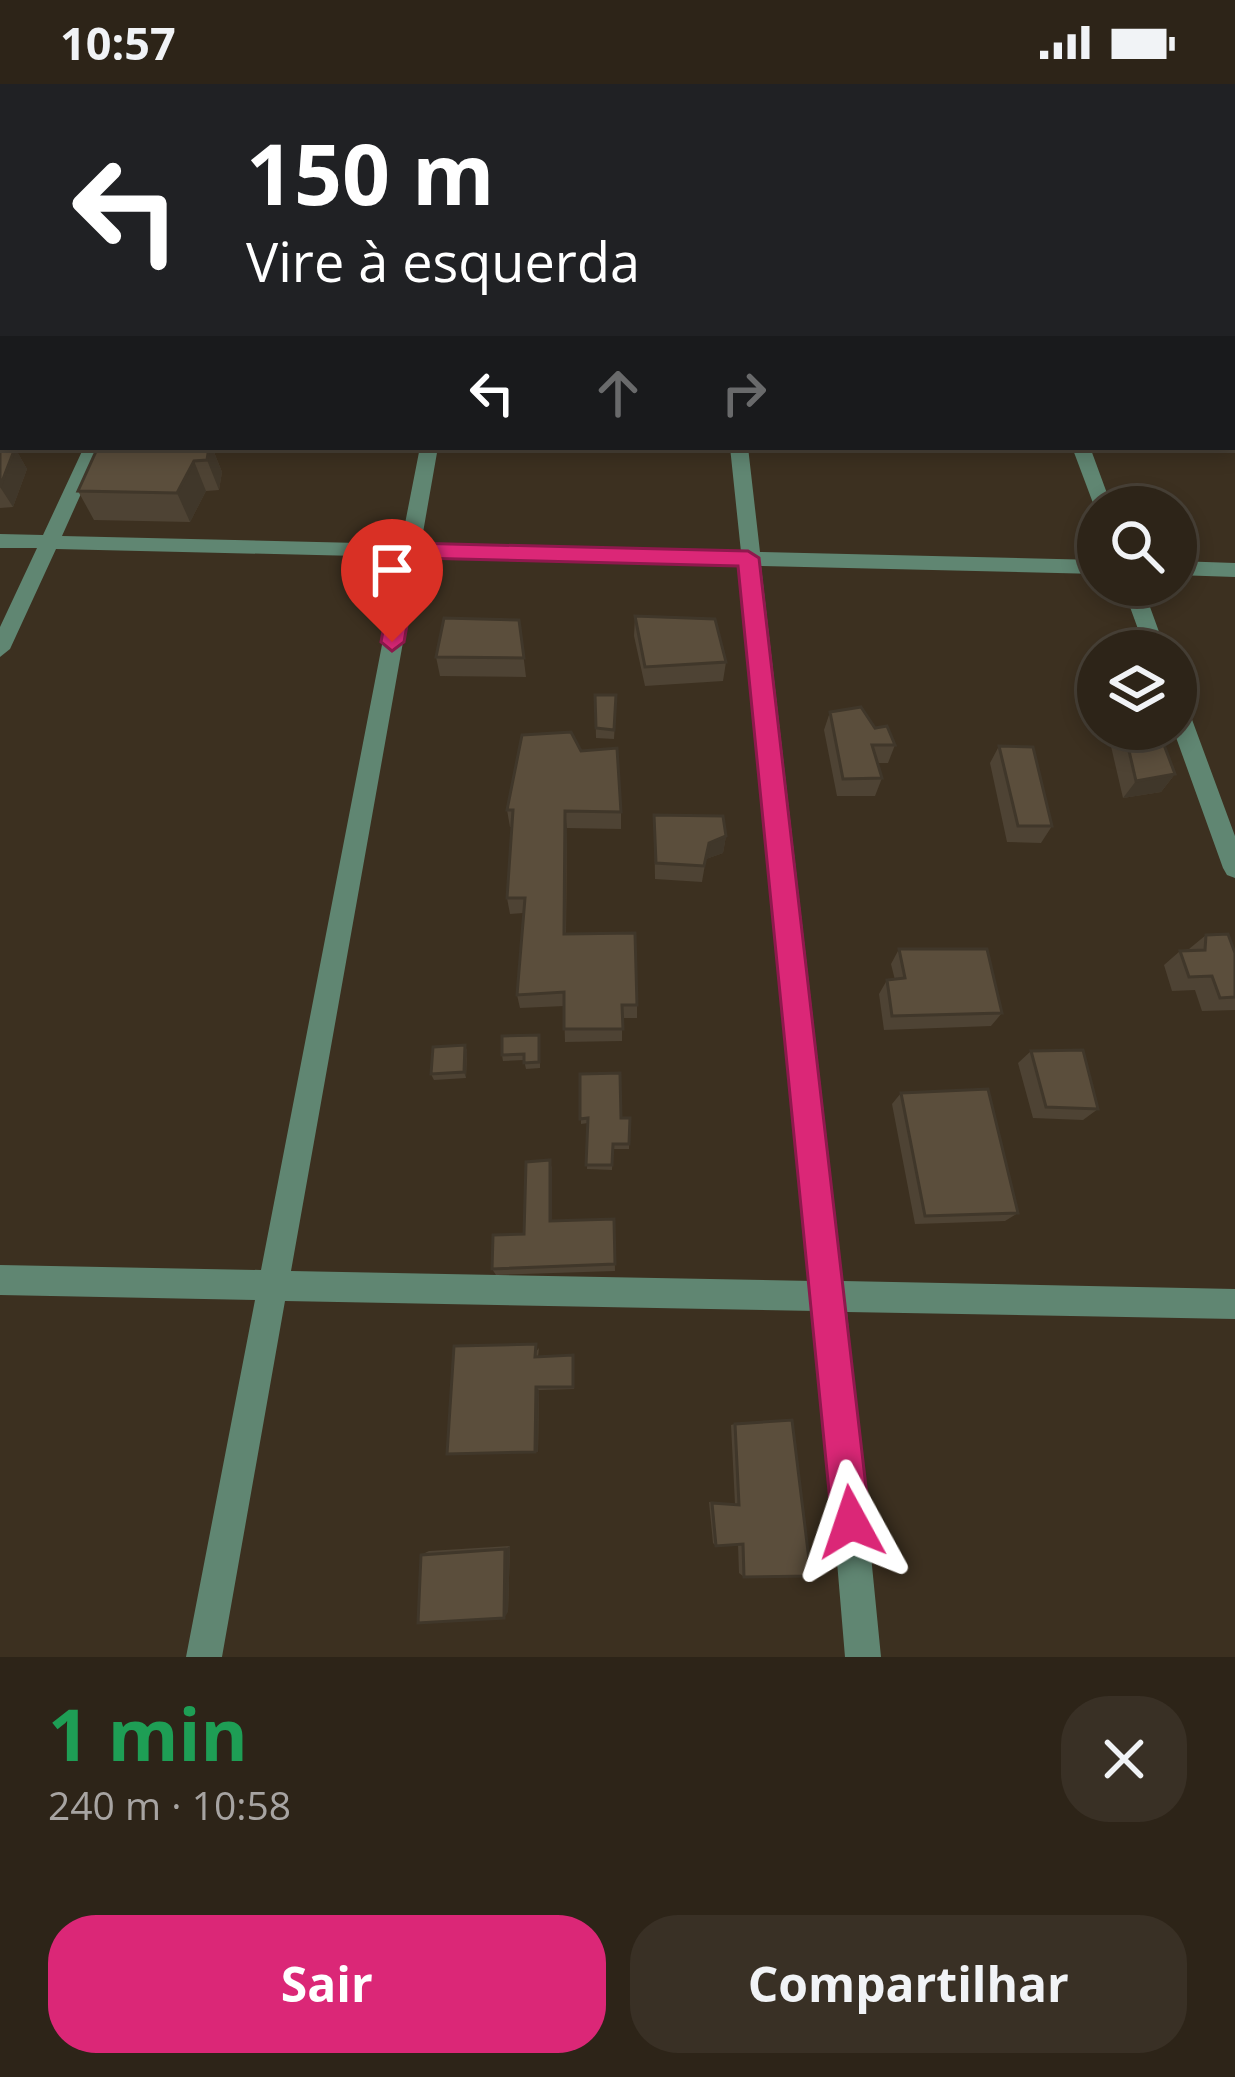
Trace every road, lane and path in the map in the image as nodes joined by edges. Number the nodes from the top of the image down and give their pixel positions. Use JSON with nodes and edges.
{"nodes":[{"id":1,"x":92,"y":450,"type":"edge"},
{"id":2,"x":427,"y":450,"type":"edge"},
{"id":3,"x":739,"y":450,"type":"edge"},
{"id":4,"x":1083,"y":450,"type":"edge"},
{"id":5,"x":1096,"y":486,"type":"edge"},
{"id":6,"x":0,"y":541,"type":"edge"},
{"id":7,"x":50,"y":542,"type":"junction"},
{"id":8,"x":409,"y":550,"type":"junction"},
{"id":9,"x":748,"y":558,"type":"junction"},
{"id":10,"x":1077,"y":566,"type":"edge"},
{"id":11,"x":1197,"y":569,"type":"edge"},
{"id":12,"x":1235,"y":570,"type":"edge"},
{"id":13,"x":0,"y":649,"type":"edge"},
{"id":14,"x":1192,"y":750,"type":"edge"},
{"id":15,"x":1235,"y":868,"type":"edge"},
{"id":16,"x":0,"y":1280,"type":"edge"},
{"id":17,"x":275,"y":1286,"type":"junction"},
{"id":18,"x":830,"y":1297,"type":"junction"},
{"id":19,"x":1235,"y":1304,"type":"edge"},
{"id":20,"x":204,"y":1657,"type":"edge"},
{"id":21,"x":863,"y":1657,"type":"edge"}],
"edges":[{"from":1,"to":7,"type":"street"},
{"from":2,"to":8,"type":"street"},
{"from":3,"to":9,"type":"street"},
{"from":4,"to":5,"type":"street"},
{"from":6,"to":7,"type":"street"},
{"from":7,"to":8,"type":"street"},
{"from":7,"to":13,"type":"street"},
{"from":8,"to":9,"type":"street"},
{"from":8,"to":17,"type":"street"},
{"from":9,"to":10,"type":"street"},
{"from":9,"to":18,"type":"street"},
{"from":11,"to":12,"type":"street"},
{"from":14,"to":15,"type":"street"},
{"from":16,"to":17,"type":"street"},
{"from":17,"to":18,"type":"street"},
{"from":17,"to":20,"type":"street"},
{"from":18,"to":19,"type":"street"},
{"from":18,"to":21,"type":"street"}]}
